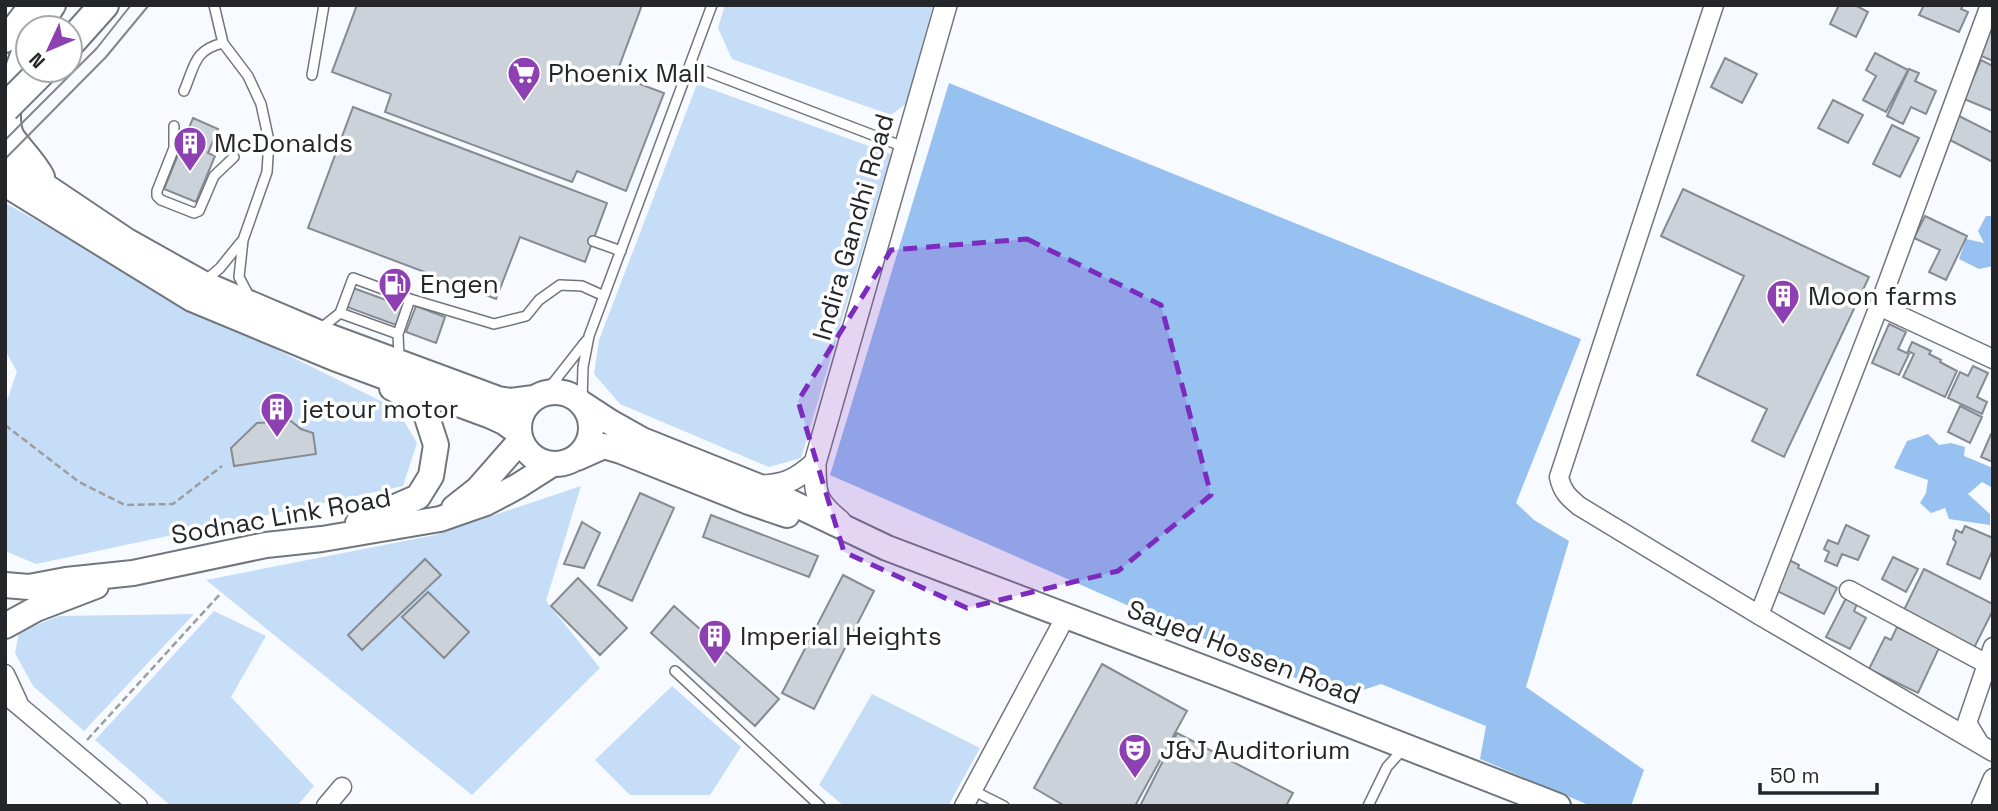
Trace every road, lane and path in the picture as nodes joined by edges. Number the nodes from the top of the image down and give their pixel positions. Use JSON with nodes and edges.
{"nodes":[{"id":1,"x":13,"y":5,"type":"edge"},
{"id":2,"x":32,"y":5,"type":"edge"},
{"id":3,"x":104,"y":5,"type":"edge"},
{"id":4,"x":214,"y":5,"type":"edge"},
{"id":5,"x":324,"y":5,"type":"edge"},
{"id":6,"x":712,"y":5,"type":"edge"},
{"id":7,"x":946,"y":5,"type":"edge"},
{"id":8,"x":1714,"y":5,"type":"edge"},
{"id":9,"x":1990,"y":5,"type":"edge"},
{"id":10,"x":5,"y":11,"type":"edge"},
{"id":11,"x":84,"y":27,"type":"edge"},
{"id":12,"x":5,"y":40,"type":"edge"},
{"id":13,"x":223,"y":43,"type":"junction"},
{"id":14,"x":690,"y":65,"type":"junction"},
{"id":15,"x":312,"y":75,"type":"dead end"},
{"id":16,"x":14,"y":77,"type":"edge"},
{"id":17,"x":29,"y":84,"type":"edge"},
{"id":18,"x":184,"y":91,"type":"dead end"},
{"id":19,"x":5,"y":108,"type":"edge"},
{"id":20,"x":174,"y":126,"type":"dead end"},
{"id":21,"x":905,"y":148,"type":"junction"},
{"id":22,"x":234,"y":158,"type":"dead end"},
{"id":23,"x":5,"y":159,"type":"edge"},
{"id":24,"x":8,"y":187,"type":"edge"},
{"id":25,"x":48,"y":187,"type":"junction"},
{"id":26,"x":243,"y":240,"type":"junction"},
{"id":27,"x":593,"y":241,"type":"dead end"},
{"id":28,"x":621,"y":251,"type":"junction"},
{"id":29,"x":202,"y":283,"type":"junction"},
{"id":30,"x":604,"y":296,"type":"junction"},
{"id":31,"x":410,"y":299,"type":"junction"},
{"id":32,"x":254,"y":305,"type":"junction"},
{"id":33,"x":1879,"y":306,"type":"junction"},
{"id":34,"x":340,"y":313,"type":"junction"},
{"id":35,"x":317,"y":332,"type":"junction"},
{"id":36,"x":398,"y":334,"type":"junction"},
{"id":37,"x":589,"y":336,"type":"junction"},
{"id":38,"x":334,"y":358,"type":"junction"},
{"id":39,"x":1993,"y":359,"type":"edge"},
{"id":40,"x":399,"y":363,"type":"junction"},
{"id":41,"x":540,"y":395,"type":"junction"},
{"id":42,"x":581,"y":403,"type":"junction"},
{"id":43,"x":5,"y":425,"type":"edge"},
{"id":44,"x":519,"y":437,"type":"junction"},
{"id":45,"x":577,"y":458,"type":"junction"},
{"id":46,"x":815,"y":463,"type":"junction"},
{"id":47,"x":551,"y":465,"type":"junction"},
{"id":48,"x":222,"y":466,"type":"dead end"},
{"id":49,"x":757,"y":486,"type":"junction"},
{"id":50,"x":440,"y":519,"type":"junction"},
{"id":51,"x":854,"y":532,"type":"junction"},
{"id":52,"x":322,"y":539,"type":"junction"},
{"id":53,"x":898,"y":552,"type":"junction"},
{"id":54,"x":133,"y":573,"type":"junction"},
{"id":55,"x":5,"y":585,"type":"edge"},
{"id":56,"x":1849,"y":590,"type":"dead end"},
{"id":57,"x":221,"y":593,"type":"dead end"},
{"id":58,"x":5,"y":603,"type":"edge"},
{"id":59,"x":1759,"y":615,"type":"junction"},
{"id":60,"x":1066,"y":616,"type":"junction"},
{"id":61,"x":5,"y":625,"type":"edge"},
{"id":62,"x":1990,"y":655,"type":"edge"},
{"id":63,"x":675,"y":671,"type":"dead end"},
{"id":64,"x":5,"y":674,"type":"edge"},
{"id":65,"x":5,"y":694,"type":"edge"},
{"id":66,"x":22,"y":708,"type":"junction"},
{"id":67,"x":1405,"y":747,"type":"junction"},
{"id":68,"x":1987,"y":749,"type":"edge"},
{"id":69,"x":75,"y":753,"type":"junction"},
{"id":70,"x":1993,"y":764,"type":"edge"},
{"id":71,"x":1993,"y":778,"type":"edge"},
{"id":72,"x":342,"y":787,"type":"dead end"},
{"id":73,"x":968,"y":798,"type":"edge"},
{"id":74,"x":138,"y":806,"type":"edge"},
{"id":75,"x":326,"y":806,"type":"edge"},
{"id":76,"x":820,"y":806,"type":"edge"},
{"id":77,"x":1004,"y":806,"type":"edge"},
{"id":78,"x":1368,"y":806,"type":"edge"},
{"id":79,"x":1558,"y":806,"type":"edge"},
{"id":80,"x":1981,"y":806,"type":"edge"}],
"edges":[{"from":1,"to":10,"type":"main road"},
{"from":2,"to":12,"type":"main road"},
{"from":3,"to":11,"type":"highway"},
{"from":4,"to":13,"type":"lane"},
{"from":5,"to":15,"type":"lane"},
{"from":6,"to":14,"type":"lane"},
{"from":7,"to":21,"type":"street","name":"Indira Gandhi Road"},
{"from":8,"to":59,"type":"street"},
{"from":9,"to":33,"type":"street"},
{"from":13,"to":18,"type":"lane"},
{"from":13,"to":26,"type":"lane"},
{"from":14,"to":21,"type":"lane"},
{"from":14,"to":28,"type":"lane"},
{"from":16,"to":25,"type":"main road"},
{"from":17,"to":19,"type":"highway","bridge":true},
{"from":20,"to":22,"type":"lane"},
{"from":21,"to":46,"type":"street","name":"Indira Gandhi Road"},
{"from":23,"to":25,"type":"main road"},
{"from":24,"to":38,"type":"main road"},
{"from":25,"to":29,"type":"main road"},
{"from":26,"to":29,"type":"lane"},
{"from":26,"to":32,"type":"lane"},
{"from":27,"to":28,"type":"lane"},
{"from":28,"to":30,"type":"lane"},
{"from":29,"to":32,"type":"main road"},
{"from":30,"to":31,"type":"lane"},
{"from":30,"to":37,"type":"lane"},
{"from":31,"to":34,"type":"lane"},
{"from":31,"to":36,"type":"lane"},
{"from":32,"to":35,"type":"main road"},
{"from":33,"to":39,"type":"street"},
{"from":33,"to":59,"type":"street"},
{"from":34,"to":35,"type":"lane"},
{"from":34,"to":36,"type":"lane"},
{"from":35,"to":40,"type":"main road"},
{"from":36,"to":40,"type":"lane"},
{"from":37,"to":41,"type":"lane"},
{"from":37,"to":42,"type":"lane"},
{"from":38,"to":44,"type":"main road"},
{"from":38,"to":52,"type":"main road"},
{"from":40,"to":41,"type":"main road"},
{"from":41,"to":42,"type":"main road"},
{"from":41,"to":44,"type":"main road"},
{"from":42,"to":45,"type":"main road"},
{"from":42,"to":49,"type":"main road","name":"Sayed Hossen Road"},
{"from":43,"to":48,"type":"path"},
{"from":44,"to":47,"type":"main road"},
{"from":44,"to":50,"type":"main road","name":"Sodnac Link Road"},
{"from":45,"to":47,"type":"main road"},
{"from":45,"to":53,"type":"main road","name":"Sayed Hossen Road"},
{"from":46,"to":49,"type":"street"},
{"from":46,"to":51,"type":"street","name":"Indira Gandhi Road"},
{"from":47,"to":50,"type":"main road","name":"Sodnac Link Road"},
{"from":49,"to":51,"type":"main road","name":"Sayed Hossen Road"},
{"from":50,"to":52,"type":"main road","name":"Sodnac Link Road"},
{"from":51,"to":53,"type":"main road","name":"Sayed Hossen Road"},
{"from":52,"to":54,"type":"main road","name":"Sodnac Link Road"},
{"from":53,"to":60,"type":"main road","name":"Sayed Hossen Road"},
{"from":54,"to":55,"type":"main road","name":"Sodnac Link Road"},
{"from":54,"to":61,"type":"main road","name":"Sodnac Link Road"},
{"from":56,"to":62,"type":"street"},
{"from":57,"to":69,"type":"path"},
{"from":58,"to":61,"type":"main road"},
{"from":59,"to":68,"type":"street"},
{"from":60,"to":67,"type":"main road","name":"Sayed Hossen Road"},
{"from":60,"to":73,"type":"street"},
{"from":62,"to":68,"type":"street"},
{"from":63,"to":76,"type":"lane"},
{"from":64,"to":66,"type":"street"},
{"from":65,"to":66,"type":"street"},
{"from":66,"to":69,"type":"street"},
{"from":67,"to":78,"type":"lane"},
{"from":67,"to":79,"type":"main road","name":"Sayed Hossen Road"},
{"from":68,"to":70,"type":"street"},
{"from":69,"to":74,"type":"street"},
{"from":71,"to":80,"type":"street"},
{"from":72,"to":75,"type":"street"},
{"from":73,"to":77,"type":"lane"}]}
